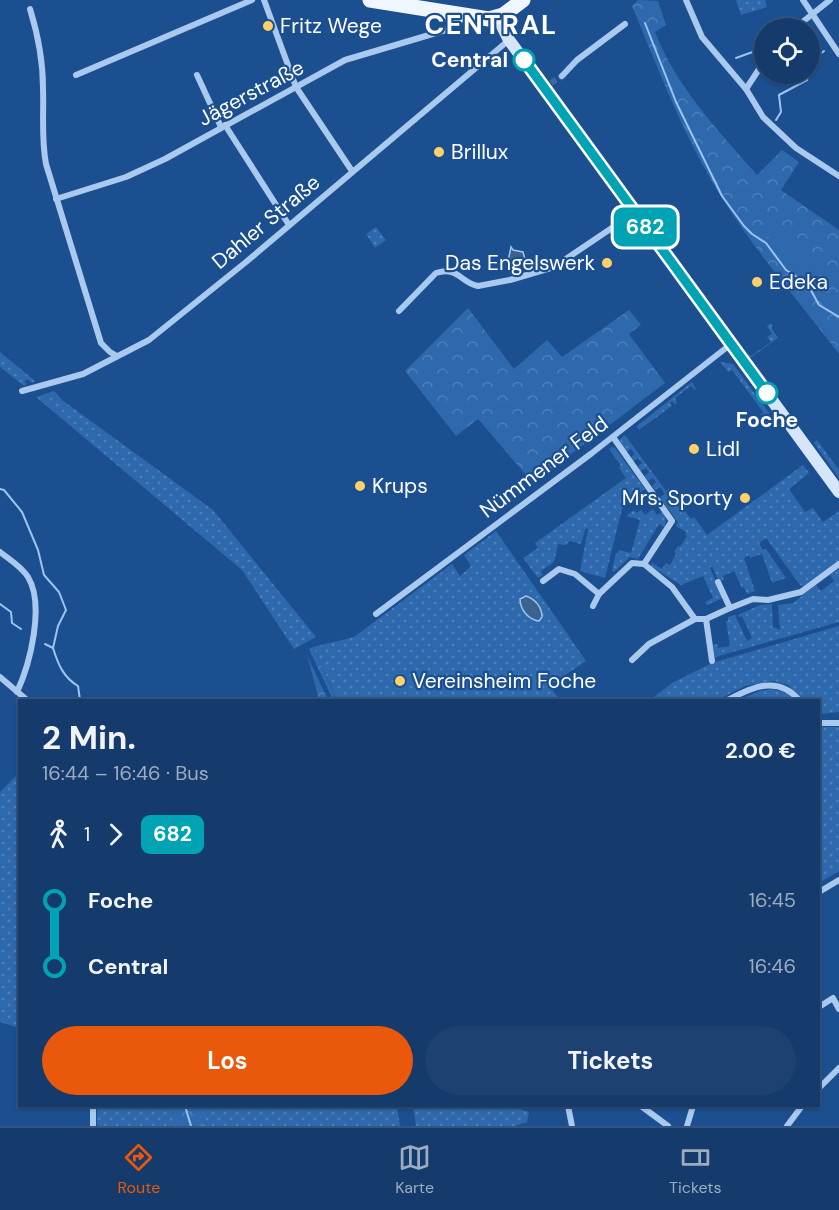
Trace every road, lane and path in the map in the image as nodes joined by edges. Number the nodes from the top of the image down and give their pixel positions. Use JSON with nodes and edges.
{"nodes":[{"id":1,"x":252,"y":0,"type":"edge"},
{"id":2,"x":264,"y":0,"type":"edge"},
{"id":3,"x":370,"y":0,"type":"edge"},
{"id":4,"x":686,"y":0,"type":"edge"},
{"id":5,"x":802,"y":0,"type":"edge"},
{"id":6,"x":830,"y":0,"type":"edge"},
{"id":7,"x":512,"y":4,"type":"edge"},
{"id":8,"x":30,"y":9,"type":"dead end"},
{"id":9,"x":455,"y":14,"type":"junction"},
{"id":10,"x":812,"y":14,"type":"junction"},
{"id":11,"x":482,"y":18,"type":"junction"},
{"id":12,"x":807,"y":18,"type":"edge"},
{"id":13,"x":625,"y":24,"type":"dead end"},
{"id":14,"x":507,"y":37,"type":"junction"},
{"id":15,"x":839,"y":54,"type":"edge"},
{"id":16,"x":76,"y":75,"type":"dead end"},
{"id":17,"x":197,"y":75,"type":"dead end"},
{"id":18,"x":562,"y":76,"type":"tunnel mouth"},
{"id":19,"x":754,"y":77,"type":"edge"},
{"id":20,"x":296,"y":87,"type":"junction"},
{"id":21,"x":746,"y":89,"type":"junction"},
{"id":22,"x":223,"y":126,"type":"junction"},
{"id":23,"x":352,"y":171,"type":"junction"},
{"id":24,"x":839,"y":176,"type":"edge"},
{"id":25,"x":56,"y":199,"type":"junction"},
{"id":26,"x":634,"y":213,"type":"junction"},
{"id":27,"x":289,"y":225,"type":"junction"},
{"id":28,"x":399,"y":311,"type":"dead end"},
{"id":29,"x":731,"y":344,"type":"junction"},
{"id":30,"x":117,"y":356,"type":"junction"},
{"id":31,"x":22,"y":391,"type":"dead end"},
{"id":32,"x":613,"y":437,"type":"junction"},
{"id":33,"x":839,"y":492,"type":"edge"},
{"id":34,"x":0,"y":552,"type":"edge"},
{"id":35,"x":644,"y":564,"type":"junction"},
{"id":36,"x":839,"y":564,"type":"edge"},
{"id":37,"x":543,"y":581,"type":"dead end"},
{"id":38,"x":718,"y":582,"type":"dead end"},
{"id":39,"x":599,"y":594,"type":"junction"},
{"id":40,"x":593,"y":606,"type":"dead end"},
{"id":41,"x":729,"y":608,"type":"junction"},
{"id":42,"x":376,"y":614,"type":"dead end"},
{"id":43,"x":695,"y":619,"type":"junction"},
{"id":44,"x":706,"y":619,"type":"junction"},
{"id":45,"x":632,"y":660,"type":"dead end"},
{"id":46,"x":712,"y":661,"type":"dead end"},
{"id":47,"x":0,"y":677,"type":"edge"},
{"id":48,"x":17,"y":692,"type":"junction"},
{"id":49,"x":26,"y":699,"type":"edge"},
{"id":50,"x":730,"y":699,"type":"edge"},
{"id":51,"x":798,"y":699,"type":"edge"},
{"id":52,"x":820,"y":723,"type":"edge"},
{"id":53,"x":839,"y":723,"type":"edge"},
{"id":54,"x":839,"y":880,"type":"edge"},
{"id":55,"x":820,"y":891,"type":"edge"},
{"id":56,"x":820,"y":1006,"type":"edge"},
{"id":57,"x":839,"y":1009,"type":"edge"},
{"id":58,"x":839,"y":1068,"type":"edge"},
{"id":59,"x":820,"y":1087,"type":"edge"},
{"id":60,"x":93,"y":1107,"type":"edge"},
{"id":61,"x":568,"y":1107,"type":"edge"},
{"id":62,"x":642,"y":1107,"type":"edge"},
{"id":63,"x":693,"y":1107,"type":"edge"},
{"id":64,"x":801,"y":1107,"type":"edge"},
{"id":65,"x":93,"y":1126,"type":"edge"},
{"id":66,"x":572,"y":1126,"type":"edge"},
{"id":67,"x":668,"y":1126,"type":"edge"},
{"id":68,"x":687,"y":1126,"type":"edge"},
{"id":69,"x":787,"y":1126,"type":"edge"}],
"edges":[{"from":1,"to":16,"type":"street"},
{"from":2,"to":20,"type":"street"},
{"from":3,"to":9,"type":"main road"},
{"from":4,"to":21,"type":"street"},
{"from":5,"to":10,"type":"street"},
{"from":6,"to":10,"type":"street"},
{"from":7,"to":11,"type":"main road"},
{"from":7,"to":14,"type":"main road"},
{"from":8,"to":25,"type":"street"},
{"from":9,"to":11,"type":"main road"},
{"from":9,"to":20,"type":"street","name":"Jägerstraße"},
{"from":10,"to":12,"type":"street"},
{"from":10,"to":15,"type":"street"},
{"from":11,"to":14,"type":"main road"},
{"from":13,"to":18,"type":"street"},
{"from":14,"to":23,"type":"street","name":"Dahler Straße"},
{"from":14,"to":26,"type":"main road"},
{"from":17,"to":22,"type":"street"},
{"from":19,"to":21,"type":"street"},
{"from":20,"to":22,"type":"street","name":"Jägerstraße"},
{"from":20,"to":23,"type":"street"},
{"from":21,"to":24,"type":"street"},
{"from":22,"to":25,"type":"street","name":"Jägerstraße"},
{"from":22,"to":27,"type":"street"},
{"from":23,"to":27,"type":"street","name":"Dahler Straße"},
{"from":25,"to":30,"type":"street"},
{"from":26,"to":28,"type":"street"},
{"from":26,"to":29,"type":"main road"},
{"from":27,"to":30,"type":"street","name":"Dahler Straße"},
{"from":29,"to":32,"type":"street","name":"Nümmener Feld"},
{"from":29,"to":33,"type":"main road"},
{"from":30,"to":31,"type":"street","name":"Dahler Straße"},
{"from":32,"to":35,"type":"street"},
{"from":32,"to":42,"type":"street","name":"Nümmener Feld"},
{"from":34,"to":48,"type":"street"},
{"from":35,"to":39,"type":"street"},
{"from":35,"to":43,"type":"street"},
{"from":36,"to":41,"type":"street"},
{"from":37,"to":39,"type":"street"},
{"from":38,"to":41,"type":"street"},
{"from":39,"to":40,"type":"street"},
{"from":41,"to":44,"type":"street"},
{"from":43,"to":44,"type":"street"},
{"from":43,"to":45,"type":"street"},
{"from":44,"to":46,"type":"street"},
{"from":47,"to":48,"type":"street"},
{"from":48,"to":49,"type":"street"},
{"from":50,"to":51,"type":"street"},
{"from":52,"to":53,"type":"street"},
{"from":54,"to":55,"type":"street"},
{"from":56,"to":57,"type":"street"},
{"from":58,"to":59,"type":"street"},
{"from":60,"to":65,"type":"street"},
{"from":61,"to":66,"type":"street"},
{"from":62,"to":67,"type":"street"},
{"from":63,"to":68,"type":"street"},
{"from":64,"to":69,"type":"street"}]}
